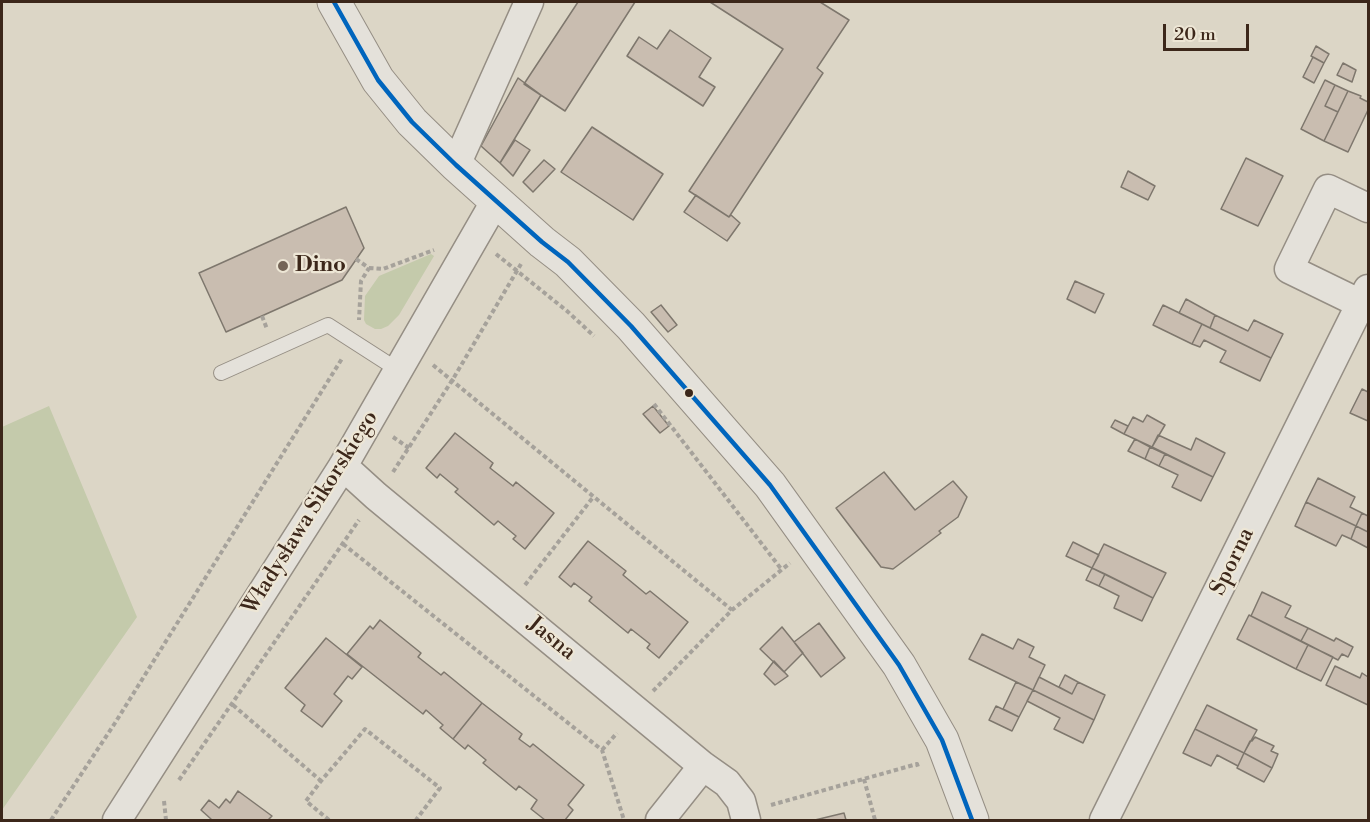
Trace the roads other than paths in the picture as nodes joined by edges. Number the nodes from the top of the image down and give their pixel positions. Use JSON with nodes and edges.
{"nodes":[{"id":1,"x":334,"y":2,"type":"edge"},
{"id":2,"x":529,"y":2,"type":"edge"},
{"id":3,"x":456,"y":165,"type":"junction"},
{"id":4,"x":496,"y":200,"type":"junction"},
{"id":5,"x":1368,"y":208,"type":"edge"},
{"id":6,"x":1365,"y":296,"type":"edge"},
{"id":7,"x":404,"y":359,"type":"junction"},
{"id":8,"x":221,"y":373,"type":"dead end"},
{"id":9,"x":343,"y":466,"type":"junction"},
{"id":10,"x":704,"y":766,"type":"junction"},
{"id":11,"x":758,"y":817,"type":"edge"},
{"id":12,"x":117,"y":820,"type":"edge"},
{"id":13,"x":660,"y":820,"type":"edge"},
{"id":14,"x":972,"y":820,"type":"edge"},
{"id":15,"x":1104,"y":820,"type":"edge"}],
"edges":[{"from":1,"to":3,"type":"street"},
{"from":2,"to":3,"type":"street"},
{"from":3,"to":4,"type":"street"},
{"from":4,"to":7,"type":"street","name":"Władysława Sikorskiego"},
{"from":4,"to":14,"type":"street"},
{"from":5,"to":6,"type":"street","name":"Sporna"},
{"from":6,"to":15,"type":"street","name":"Sporna"},
{"from":7,"to":8,"type":"lane"},
{"from":7,"to":9,"type":"street","name":"Władysława Sikorskiego"},
{"from":9,"to":10,"type":"street","name":"Jasna"},
{"from":9,"to":12,"type":"street","name":"Władysława Sikorskiego"},
{"from":10,"to":11,"type":"street","name":"Jasna"},
{"from":10,"to":13,"type":"street"}]}
